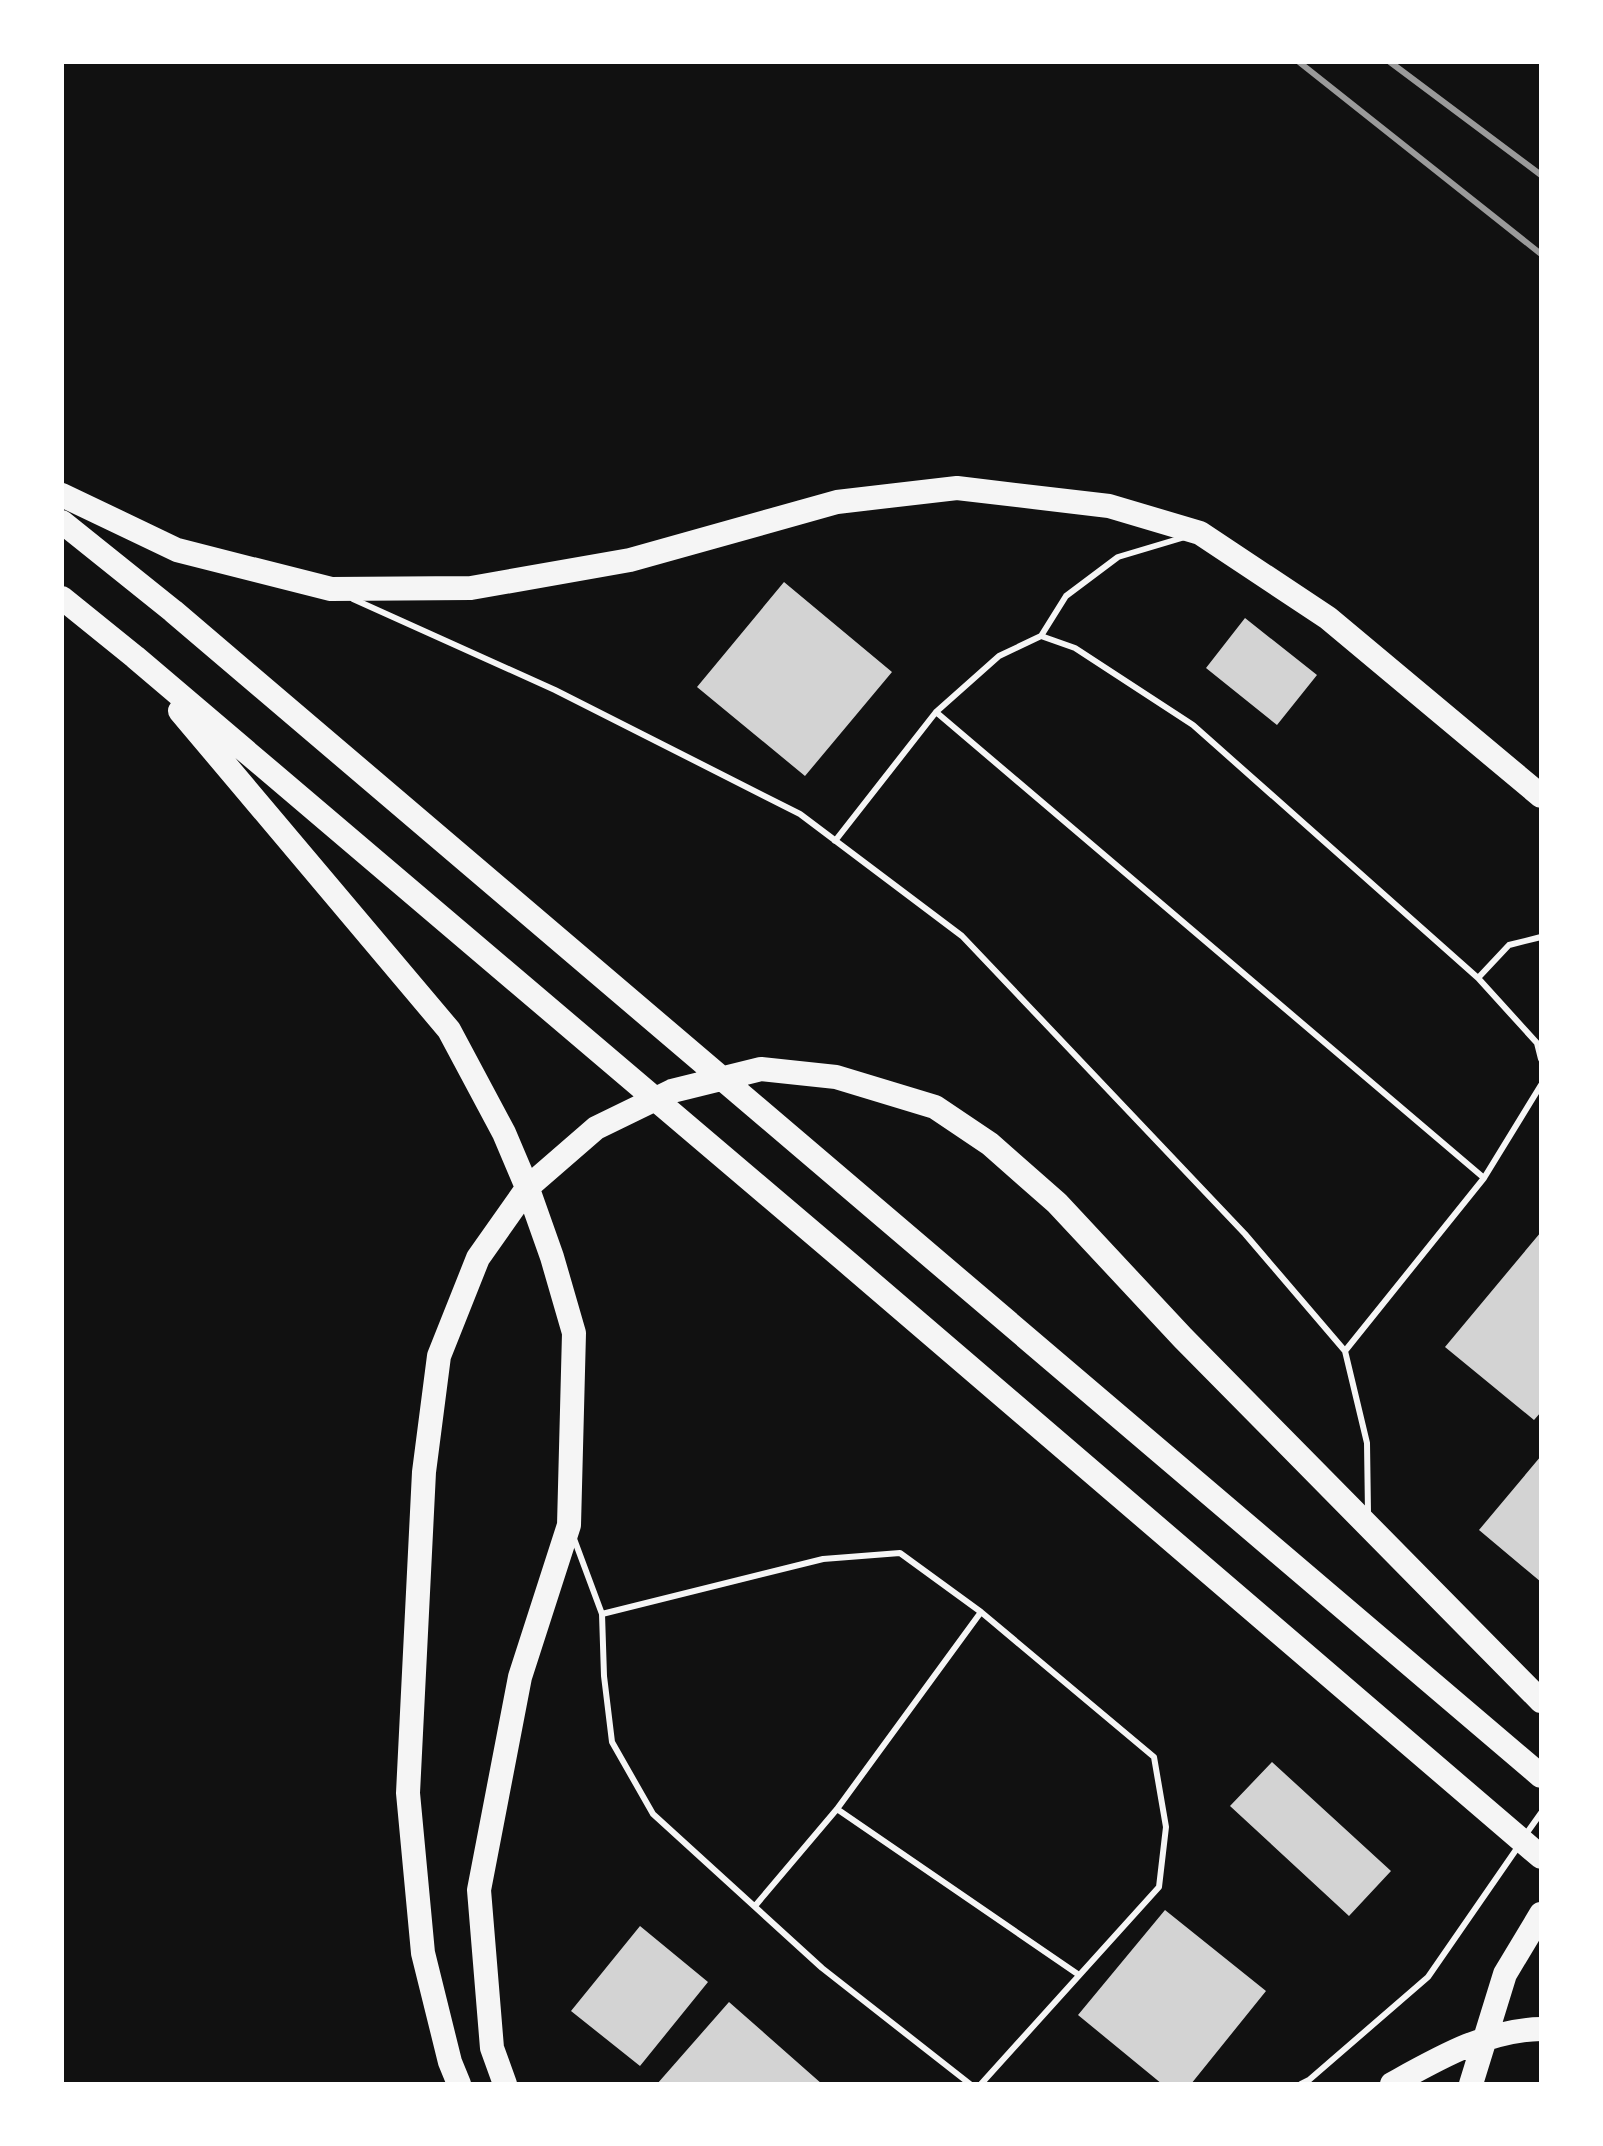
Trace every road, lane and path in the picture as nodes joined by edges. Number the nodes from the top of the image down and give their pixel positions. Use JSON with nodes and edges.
{"nodes":[{"id":1,"x":62,"y":495,"type":"edge"},
{"id":2,"x":62,"y":522,"type":"edge"},
{"id":3,"x":1200,"y":533,"type":"junction"},
{"id":4,"x":331,"y":589,"type":"junction"},
{"id":5,"x":62,"y":598,"type":"edge"},
{"id":6,"x":1041,"y":636,"type":"junction"},
{"id":7,"x":135,"y":657,"type":"junction"},
{"id":8,"x":936,"y":712,"type":"junction"},
{"id":9,"x":1541,"y":796,"type":"edge"},
{"id":10,"x":835,"y":841,"type":"junction"},
{"id":11,"x":1541,"y":937,"type":"edge"},
{"id":12,"x":1478,"y":978,"type":"junction"},
{"id":13,"x":1541,"y":1059,"type":"edge"},
{"id":14,"x":1541,"y":1085,"type":"edge"},
{"id":15,"x":1484,"y":1178,"type":"junction"},
{"id":16,"x":1345,"y":1351,"type":"junction"},
{"id":17,"x":569,"y":1525,"type":"junction"},
{"id":18,"x":1368,"y":1525,"type":"junction"},
{"id":19,"x":981,"y":1612,"type":"junction"},
{"id":20,"x":602,"y":1614,"type":"junction"},
{"id":21,"x":1541,"y":1701,"type":"edge"},
{"id":22,"x":1535,"y":1772,"type":"edge"},
{"id":23,"x":837,"y":1809,"type":"junction"},
{"id":24,"x":1541,"y":1813,"type":"edge"},
{"id":25,"x":1541,"y":1857,"type":"edge"},
{"id":26,"x":755,"y":1906,"type":"junction"},
{"id":27,"x":1541,"y":1914,"type":"edge"},
{"id":28,"x":1079,"y":1975,"type":"junction"},
{"id":29,"x":1541,"y":2029,"type":"edge"},
{"id":30,"x":459,"y":2084,"type":"edge"},
{"id":31,"x":505,"y":2084,"type":"edge"},
{"id":32,"x":970,"y":2084,"type":"edge"},
{"id":33,"x":981,"y":2084,"type":"edge"},
{"id":34,"x":1301,"y":2084,"type":"edge"},
{"id":35,"x":1393,"y":2084,"type":"edge"},
{"id":36,"x":1471,"y":2084,"type":"edge"}],
"edges":[{"from":1,"to":4,"type":"highway"},
{"from":2,"to":22,"type":"highway"},
{"from":3,"to":4,"type":"highway"},
{"from":3,"to":6,"type":"lane"},
{"from":3,"to":9,"type":"highway"},
{"from":4,"to":10,"type":"lane"},
{"from":5,"to":7,"type":"highway"},
{"from":6,"to":8,"type":"lane"},
{"from":6,"to":12,"type":"lane"},
{"from":7,"to":17,"type":"highway"},
{"from":7,"to":25,"type":"highway"},
{"from":8,"to":10,"type":"lane"},
{"from":8,"to":15,"type":"lane"},
{"from":10,"to":16,"type":"lane"},
{"from":11,"to":12,"type":"lane"},
{"from":12,"to":13,"type":"lane"},
{"from":14,"to":15,"type":"lane"},
{"from":15,"to":16,"type":"lane"},
{"from":16,"to":18,"type":"lane"},
{"from":17,"to":20,"type":"lane"},
{"from":17,"to":31,"type":"highway"},
{"from":18,"to":21,"type":"highway"},
{"from":18,"to":30,"type":"highway"},
{"from":19,"to":20,"type":"lane"},
{"from":19,"to":23,"type":"lane"},
{"from":19,"to":28,"type":"lane"},
{"from":20,"to":26,"type":"lane"},
{"from":23,"to":26,"type":"lane"},
{"from":23,"to":28,"type":"lane"},
{"from":24,"to":34,"type":"lane"},
{"from":26,"to":32,"type":"lane"},
{"from":27,"to":36,"type":"highway"},
{"from":28,"to":33,"type":"lane"},
{"from":29,"to":35,"type":"highway"}]}
